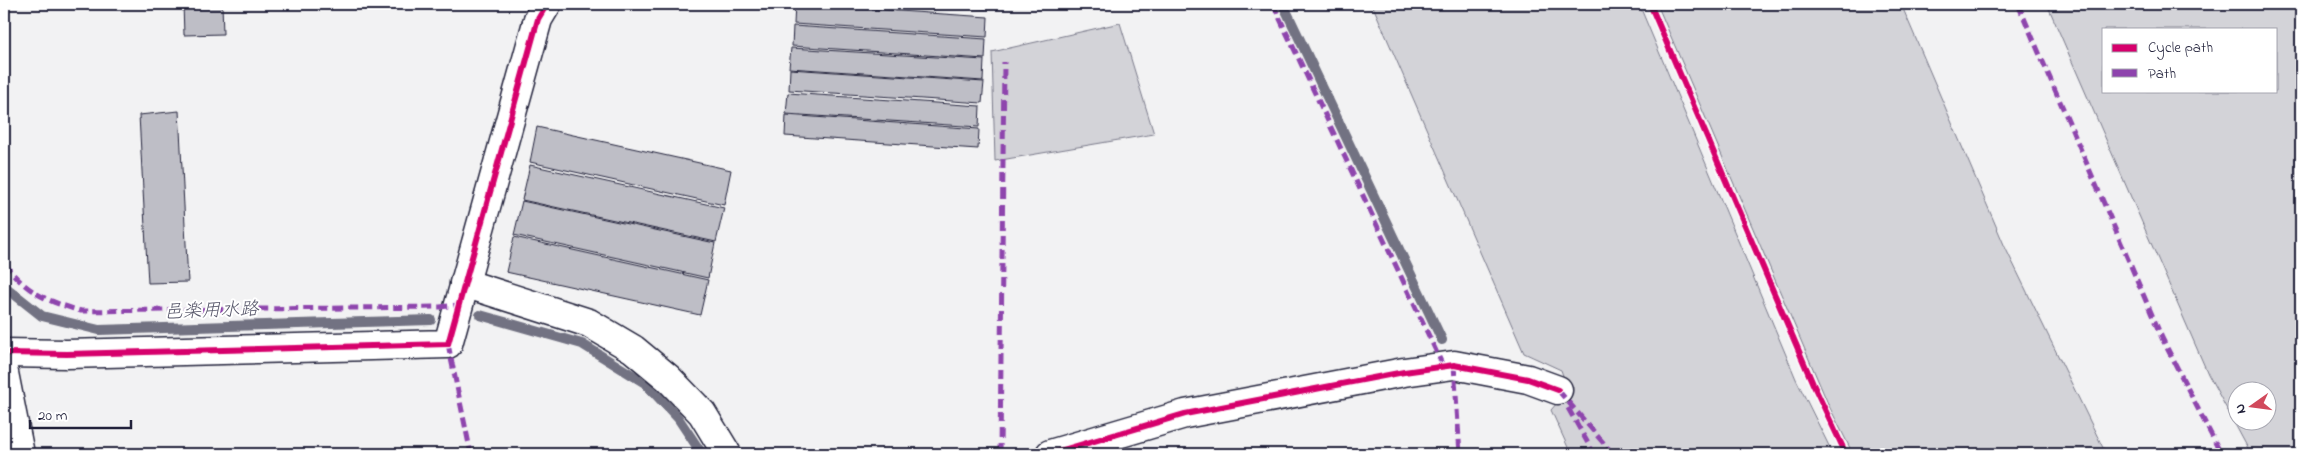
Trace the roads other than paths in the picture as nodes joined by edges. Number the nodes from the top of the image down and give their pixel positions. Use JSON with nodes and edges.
{"nodes":[{"id":1,"x":546,"y":4,"type":"edge"},
{"id":2,"x":464,"y":283,"type":"junction"},
{"id":3,"x":4,"y":352,"type":"edge"},
{"id":4,"x":4,"y":374,"type":"edge"},
{"id":5,"x":1558,"y":390,"type":"dead end"},
{"id":6,"x":20,"y":454,"type":"edge"},
{"id":7,"x":727,"y":454,"type":"edge"},
{"id":8,"x":1050,"y":454,"type":"edge"}],
"edges":[{"from":1,"to":2,"type":"street"},
{"from":2,"to":3,"type":"street"},
{"from":2,"to":7,"type":"street"},
{"from":4,"to":6,"type":"street"},
{"from":5,"to":8,"type":"street"}]}
